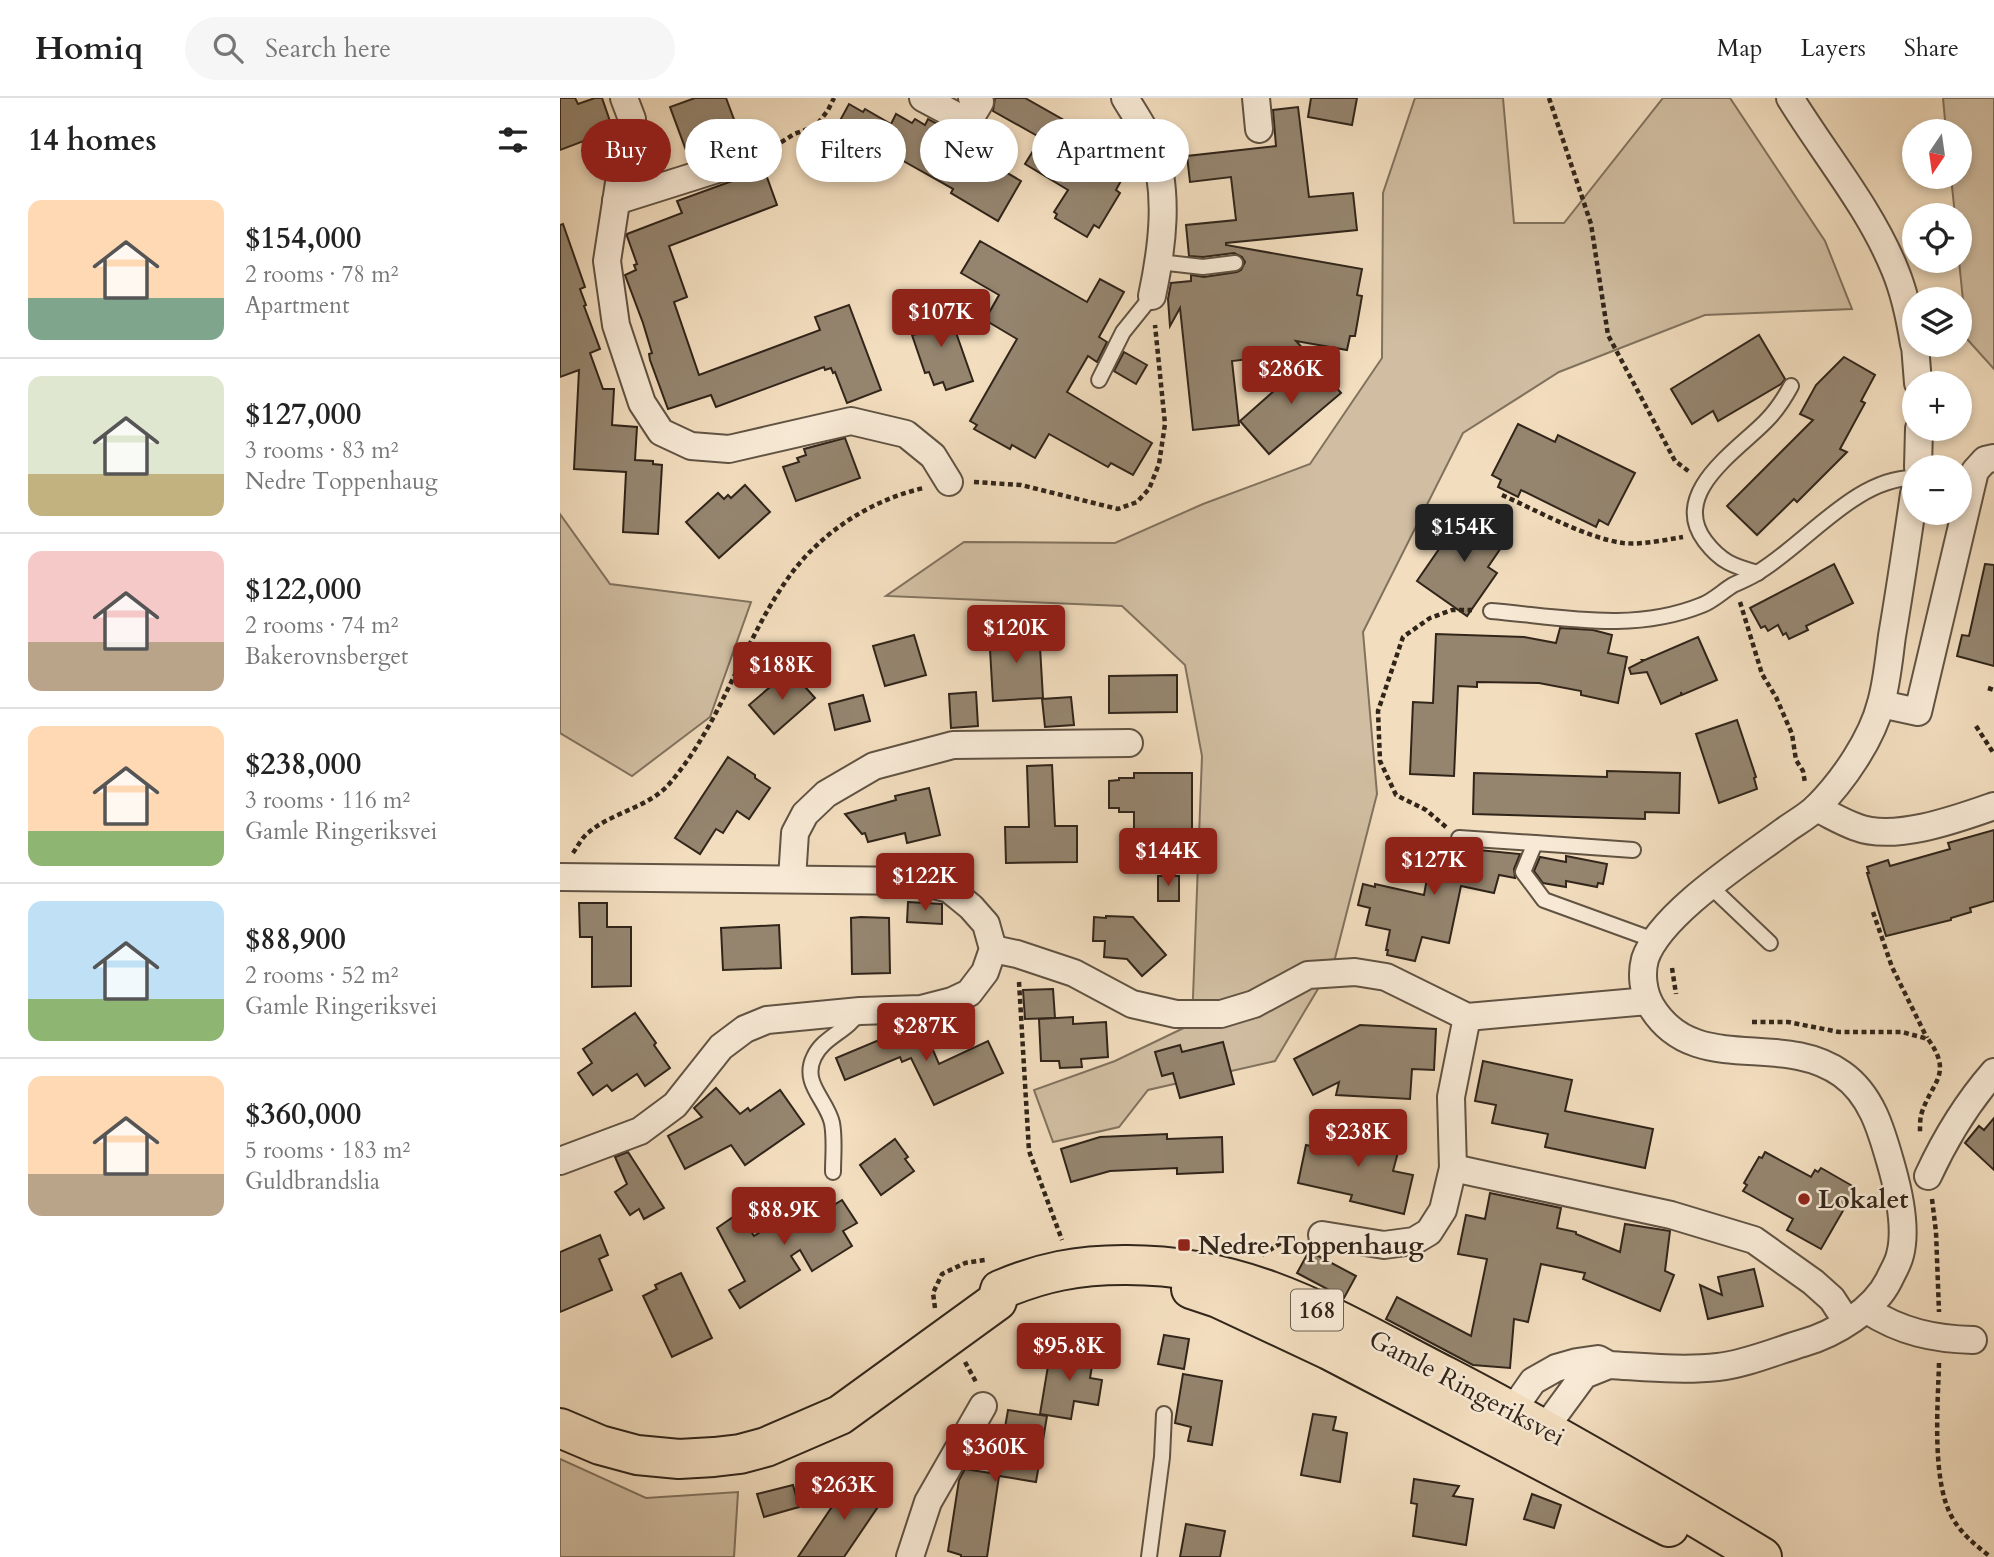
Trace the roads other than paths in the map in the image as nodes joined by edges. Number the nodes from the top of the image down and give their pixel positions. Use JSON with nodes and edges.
{"nodes":[{"id":1,"x":624,"y":98,"type":"edge"},
{"id":2,"x":923,"y":98,"type":"edge"},
{"id":3,"x":1125,"y":98,"type":"edge"},
{"id":4,"x":1256,"y":98,"type":"edge"},
{"id":5,"x":1790,"y":98,"type":"edge"},
{"id":6,"x":978,"y":99,"type":"edge"},
{"id":7,"x":1259,"y":128,"type":"dead end"},
{"id":8,"x":685,"y":179,"type":"edge"},
{"id":9,"x":616,"y":201,"type":"junction"},
{"id":10,"x":1159,"y":262,"type":"junction"},
{"id":11,"x":1235,"y":263,"type":"dead end"},
{"id":12,"x":1902,"y":293,"type":"edge"},
{"id":13,"x":1152,"y":296,"type":"joint"},
{"id":14,"x":1099,"y":380,"type":"dead end"},
{"id":15,"x":1791,"y":386,"type":"dead end"},
{"id":16,"x":1994,"y":458,"type":"edge"},
{"id":17,"x":1902,"y":478,"type":"edge"},
{"id":18,"x":949,"y":482,"type":"road end"},
{"id":19,"x":1909,"y":525,"type":"edge"},
{"id":20,"x":1758,"y":573,"type":"junction"},
{"id":21,"x":1490,"y":611,"type":"road end"},
{"id":22,"x":1881,"y":704,"type":"junction"},
{"id":23,"x":1129,"y":743,"type":"dead end"},
{"id":24,"x":1812,"y":800,"type":"junction"},
{"id":25,"x":1994,"y":806,"type":"edge"},
{"id":26,"x":1459,"y":838,"type":"road end"},
{"id":27,"x":1535,"y":843,"type":"junction"},
{"id":28,"x":1633,"y":850,"type":"dead end"},
{"id":29,"x":564,"y":877,"type":"edge"},
{"id":30,"x":792,"y":879,"type":"junction"},
{"id":31,"x":1710,"y":886,"type":"junction"},
{"id":32,"x":1654,"y":940,"type":"junction"},
{"id":33,"x":1770,"y":943,"type":"dead end"},
{"id":34,"x":1005,"y":951,"type":"junction"},
{"id":35,"x":1648,"y":1001,"type":"junction"},
{"id":36,"x":860,"y":1011,"type":"junction"},
{"id":37,"x":1467,"y":1017,"type":"junction"},
{"id":38,"x":1994,"y":1072,"type":"edge"},
{"id":39,"x":560,"y":1161,"type":"edge"},
{"id":40,"x":1453,"y":1168,"type":"junction"},
{"id":41,"x":833,"y":1172,"type":"dead end"},
{"id":42,"x":1928,"y":1176,"type":"dead end"},
{"id":43,"x":1322,"y":1235,"type":"dead end"},
{"id":44,"x":1857,"y":1316,"type":"junction"},
{"id":45,"x":1973,"y":1340,"type":"dead end"},
{"id":46,"x":1609,"y":1365,"type":"junction"},
{"id":47,"x":983,"y":1406,"type":"dead end"},
{"id":48,"x":1164,"y":1413,"type":"dead end"},
{"id":49,"x":560,"y":1428,"type":"edge"},
{"id":50,"x":1524,"y":1428,"type":"junction"},
{"id":51,"x":910,"y":1557,"type":"edge"},
{"id":52,"x":1149,"y":1557,"type":"edge"},
{"id":53,"x":1726,"y":1557,"type":"edge"},
{"id":54,"x":1762,"y":1557,"type":"edge"}],
"edges":[{"from":1,"to":9,"type":"street"},
{"from":2,"to":6,"type":"street"},
{"from":3,"to":10,"type":"street"},
{"from":4,"to":7,"type":"street"},
{"from":5,"to":12,"type":"street"},
{"from":8,"to":9,"type":"street"},
{"from":9,"to":18,"type":"street"},
{"from":10,"to":11,"type":"lane"},
{"from":10,"to":13,"type":"street"},
{"from":13,"to":14,"type":"lane"},
{"from":15,"to":20,"type":"lane"},
{"from":16,"to":22,"type":"street"},
{"from":17,"to":20,"type":"lane"},
{"from":19,"to":22,"type":"street"},
{"from":20,"to":21,"type":"lane"},
{"from":22,"to":24,"type":"street"},
{"from":23,"to":30,"type":"street"},
{"from":24,"to":25,"type":"street"},
{"from":24,"to":31,"type":"street"},
{"from":26,"to":27,"type":"lane"},
{"from":27,"to":28,"type":"lane"},
{"from":27,"to":32,"type":"lane"},
{"from":29,"to":30,"type":"street"},
{"from":30,"to":34,"type":"street"},
{"from":31,"to":32,"type":"street"},
{"from":31,"to":33,"type":"lane"},
{"from":32,"to":35,"type":"street"},
{"from":34,"to":36,"type":"street"},
{"from":34,"to":37,"type":"street"},
{"from":35,"to":37,"type":"street"},
{"from":35,"to":44,"type":"street"},
{"from":36,"to":39,"type":"street"},
{"from":36,"to":41,"type":"lane"},
{"from":37,"to":40,"type":"street"},
{"from":38,"to":42,"type":"street"},
{"from":40,"to":43,"type":"street"},
{"from":40,"to":44,"type":"street"},
{"from":44,"to":45,"type":"street"},
{"from":44,"to":46,"type":"street"},
{"from":46,"to":50,"type":"street"},
{"from":46,"to":50,"type":"street"},
{"from":47,"to":51,"type":"street"},
{"from":48,"to":52,"type":"lane"},
{"from":49,"to":50,"type":"main road","name":"Gamle Ringeriksvei","number":"168"},
{"from":50,"to":53,"type":"main road","name":"Gamle Ringeriksvei","number":"168"},
{"from":50,"to":54,"type":"main road","name":"Gamle Ringeriksvei","number":"168"}]}
